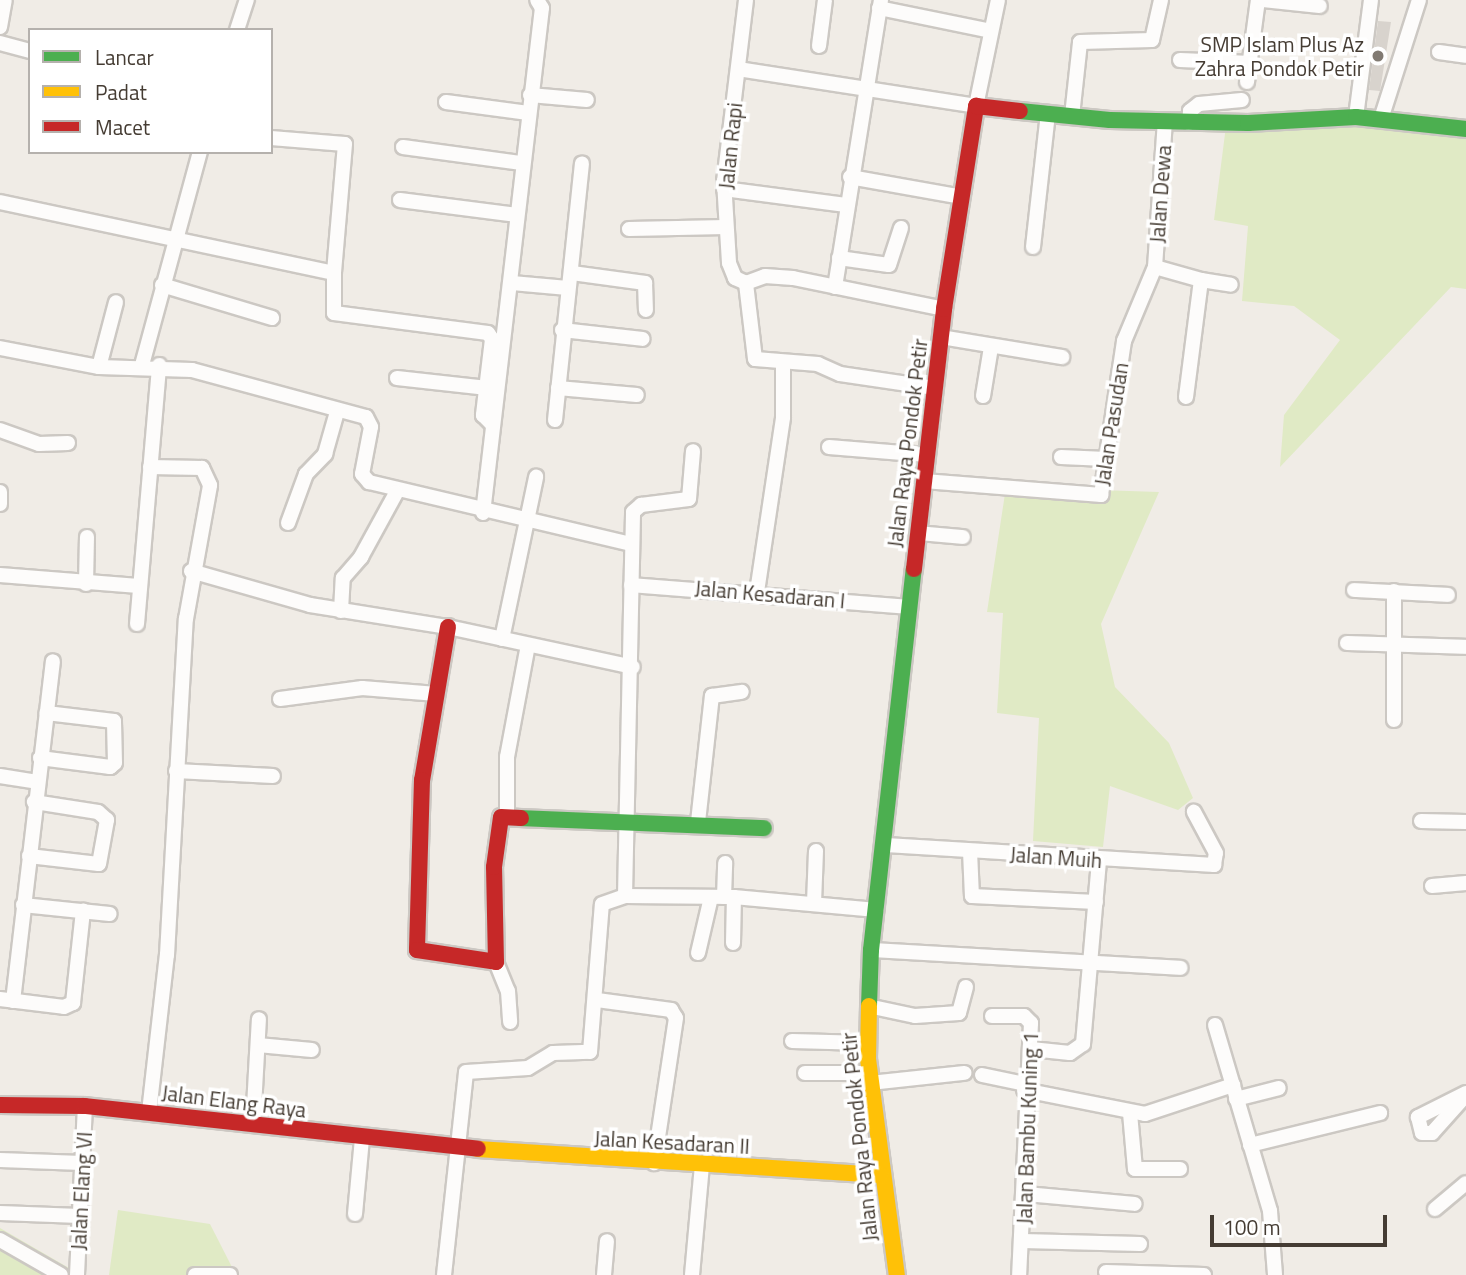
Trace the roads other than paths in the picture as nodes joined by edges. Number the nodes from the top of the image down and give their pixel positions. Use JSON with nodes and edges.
{"nodes":[{"id":1,"x":5,"y":0,"type":"edge"},
{"id":2,"x":247,"y":0,"type":"edge"},
{"id":3,"x":537,"y":0,"type":"edge"},
{"id":4,"x":746,"y":0,"type":"edge"},
{"id":5,"x":825,"y":0,"type":"edge"},
{"id":6,"x":998,"y":0,"type":"edge"},
{"id":7,"x":1161,"y":0,"type":"edge"},
{"id":8,"x":1261,"y":0,"type":"edge"},
{"id":9,"x":1371,"y":0,"type":"edge"},
{"id":10,"x":1419,"y":0,"type":"edge"},
{"id":11,"x":880,"y":4,"type":"edge"},
{"id":12,"x":1320,"y":6,"type":"dead end"},
{"id":13,"x":0,"y":27,"type":"edge"},
{"id":14,"x":238,"y":28,"type":"edge"},
{"id":15,"x":991,"y":31,"type":"junction"},
{"id":16,"x":0,"y":43,"type":"edge"},
{"id":17,"x":818,"y":46,"type":"dead end"},
{"id":18,"x":28,"y":50,"type":"edge"},
{"id":19,"x":1439,"y":52,"type":"dead end"},
{"id":20,"x":1466,"y":57,"type":"edge"},
{"id":21,"x":1180,"y":60,"type":"dead end"},
{"id":22,"x":1251,"y":63,"type":"junction"},
{"id":23,"x":738,"y":69,"type":"junction"},
{"id":24,"x":1247,"y":82,"type":"dead end"},
{"id":25,"x":864,"y":88,"type":"junction"},
{"id":26,"x":530,"y":95,"type":"junction"},
{"id":27,"x":587,"y":100,"type":"dead end"},
{"id":28,"x":1242,"y":100,"type":"dead end"},
{"id":29,"x":446,"y":102,"type":"dead end"},
{"id":30,"x":976,"y":106,"type":"junction"},
{"id":31,"x":528,"y":113,"type":"junction"},
{"id":32,"x":1048,"y":113,"type":"junction"},
{"id":33,"x":1072,"y":116,"type":"junction"},
{"id":34,"x":1356,"y":117,"type":"junction"},
{"id":35,"x":1381,"y":118,"type":"junction"},
{"id":36,"x":1165,"y":122,"type":"junction"},
{"id":37,"x":1189,"y":123,"type":"junction"},
{"id":38,"x":1466,"y":130,"type":"edge"},
{"id":39,"x":273,"y":138,"type":"edge"},
{"id":40,"x":402,"y":148,"type":"dead end"},
{"id":41,"x":199,"y":154,"type":"edge"},
{"id":42,"x":522,"y":163,"type":"junction"},
{"id":43,"x":582,"y":163,"type":"dead end"},
{"id":44,"x":850,"y":177,"type":"junction"},
{"id":45,"x":724,"y":189,"type":"junction"},
{"id":46,"x":962,"y":197,"type":"junction"},
{"id":47,"x":400,"y":200,"type":"dead end"},
{"id":48,"x":0,"y":202,"type":"edge"},
{"id":49,"x":846,"y":205,"type":"junction"},
{"id":50,"x":517,"y":215,"type":"junction"},
{"id":51,"x":726,"y":227,"type":"junction"},
{"id":52,"x":901,"y":228,"type":"dead end"},
{"id":53,"x":629,"y":229,"type":"dead end"},
{"id":54,"x":175,"y":241,"type":"junction"},
{"id":55,"x":1033,"y":247,"type":"dead end"},
{"id":56,"x":839,"y":258,"type":"junction"},
{"id":57,"x":1155,"y":267,"type":"junction"},
{"id":58,"x":334,"y":273,"type":"junction"},
{"id":59,"x":572,"y":273,"type":"junction"},
{"id":60,"x":1201,"y":279,"type":"junction"},
{"id":61,"x":512,"y":283,"type":"junction"},
{"id":62,"x":746,"y":283,"type":"junction"},
{"id":63,"x":162,"y":285,"type":"junction"},
{"id":64,"x":1231,"y":285,"type":"dead end"},
{"id":65,"x":835,"y":286,"type":"junction"},
{"id":66,"x":568,"y":288,"type":"junction"},
{"id":67,"x":116,"y":302,"type":"dead end"},
{"id":68,"x":944,"y":309,"type":"junction"},
{"id":69,"x":646,"y":310,"type":"dead end"},
{"id":70,"x":272,"y":318,"type":"dead end"},
{"id":71,"x":562,"y":330,"type":"junction"},
{"id":72,"x":941,"y":337,"type":"junction"},
{"id":73,"x":643,"y":339,"type":"dead end"},
{"id":74,"x":991,"y":347,"type":"junction"},
{"id":75,"x":0,"y":348,"type":"edge"},
{"id":76,"x":1062,"y":357,"type":"dead end"},
{"id":77,"x":783,"y":363,"type":"junction"},
{"id":78,"x":142,"y":365,"type":"junction"},
{"id":79,"x":159,"y":365,"type":"junction"},
{"id":80,"x":99,"y":367,"type":"junction"},
{"id":81,"x":397,"y":378,"type":"dead end"},
{"id":82,"x":935,"y":387,"type":"junction"},
{"id":83,"x":486,"y":388,"type":"junction"},
{"id":84,"x":558,"y":388,"type":"junction"},
{"id":85,"x":637,"y":395,"type":"dead end"},
{"id":86,"x":983,"y":396,"type":"dead end"},
{"id":87,"x":1186,"y":397,"type":"dead end"},
{"id":88,"x":337,"y":412,"type":"junction"},
{"id":89,"x":555,"y":420,"type":"dead end"},
{"id":90,"x":492,"y":424,"type":"junction"},
{"id":91,"x":0,"y":430,"type":"edge"},
{"id":92,"x":68,"y":443,"type":"dead end"},
{"id":93,"x":829,"y":447,"type":"dead end"},
{"id":94,"x":693,"y":451,"type":"dead end"},
{"id":95,"x":927,"y":455,"type":"junction"},
{"id":96,"x":1061,"y":457,"type":"dead end"},
{"id":97,"x":1106,"y":459,"type":"junction"},
{"id":98,"x":149,"y":467,"type":"junction"},
{"id":99,"x":536,"y":477,"type":"dead end"},
{"id":100,"x":924,"y":481,"type":"junction"},
{"id":101,"x":0,"y":492,"type":"edge"},
{"id":102,"x":396,"y":493,"type":"junction"},
{"id":103,"x":0,"y":504,"type":"edge"},
{"id":104,"x":483,"y":513,"type":"junction"},
{"id":105,"x":523,"y":522,"type":"junction"},
{"id":106,"x":288,"y":523,"type":"dead end"},
{"id":107,"x":918,"y":533,"type":"junction"},
{"id":108,"x":87,"y":537,"type":"dead end"},
{"id":109,"x":963,"y":537,"type":"dead end"},
{"id":110,"x":628,"y":543,"type":"junction"},
{"id":111,"x":191,"y":571,"type":"junction"},
{"id":112,"x":0,"y":575,"type":"edge"},
{"id":113,"x":86,"y":584,"type":"junction"},
{"id":114,"x":631,"y":585,"type":"junction"},
{"id":115,"x":139,"y":586,"type":"junction"},
{"id":116,"x":1354,"y":590,"type":"dead end"},
{"id":117,"x":1394,"y":591,"type":"junction"},
{"id":118,"x":757,"y":592,"type":"junction"},
{"id":119,"x":1448,"y":595,"type":"dead end"},
{"id":120,"x":909,"y":607,"type":"junction"},
{"id":121,"x":341,"y":611,"type":"junction"},
{"id":122,"x":137,"y":624,"type":"dead end"},
{"id":123,"x":448,"y":627,"type":"junction"},
{"id":124,"x":502,"y":639,"type":"junction"},
{"id":125,"x":1395,"y":642,"type":"junction"},
{"id":126,"x":1347,"y":643,"type":"dead end"},
{"id":127,"x":528,"y":645,"type":"junction"},
{"id":128,"x":1466,"y":647,"type":"edge"},
{"id":129,"x":53,"y":661,"type":"dead end"},
{"id":130,"x":633,"y":667,"type":"junction"},
{"id":131,"x":742,"y":692,"type":"dead end"},
{"id":132,"x":437,"y":694,"type":"junction"},
{"id":133,"x":280,"y":699,"type":"dead end"},
{"id":134,"x":46,"y":713,"type":"junction"},
{"id":135,"x":1394,"y":720,"type":"dead end"},
{"id":136,"x":40,"y":758,"type":"junction"},
{"id":137,"x":176,"y":771,"type":"junction"},
{"id":138,"x":0,"y":776,"type":"edge"},
{"id":139,"x":273,"y":776,"type":"dead end"},
{"id":140,"x":36,"y":782,"type":"junction"},
{"id":141,"x":34,"y":802,"type":"junction"},
{"id":142,"x":1194,"y":812,"type":"dead end"},
{"id":143,"x":507,"y":816,"type":"junction"},
{"id":144,"x":626,"y":820,"type":"junction"},
{"id":145,"x":1421,"y":821,"type":"dead end"},
{"id":146,"x":698,"y":822,"type":"junction"},
{"id":147,"x":1466,"y":822,"type":"edge"},
{"id":148,"x":765,"y":828,"type":"dead end"},
{"id":149,"x":886,"y":845,"type":"junction"},
{"id":150,"x":816,"y":851,"type":"dead end"},
{"id":151,"x":970,"y":851,"type":"junction"},
{"id":152,"x":29,"y":856,"type":"junction"},
{"id":153,"x":1099,"y":860,"type":"junction"},
{"id":154,"x":725,"y":863,"type":"dead end"},
{"id":155,"x":1466,"y":883,"type":"edge"},
{"id":156,"x":1432,"y":886,"type":"dead end"},
{"id":157,"x":625,"y":896,"type":"junction"},
{"id":158,"x":723,"y":897,"type":"junction"},
{"id":159,"x":1096,"y":902,"type":"junction"},
{"id":160,"x":814,"y":903,"type":"junction"},
{"id":161,"x":23,"y":905,"type":"junction"},
{"id":162,"x":83,"y":911,"type":"junction"},
{"id":163,"x":876,"y":911,"type":"junction"},
{"id":164,"x":110,"y":914,"type":"dead end"},
{"id":165,"x":733,"y":943,"type":"dead end"},
{"id":166,"x":871,"y":950,"type":"junction"},
{"id":167,"x":698,"y":953,"type":"dead end"},
{"id":168,"x":1090,"y":960,"type":"junction"},
{"id":169,"x":496,"y":962,"type":"junction"},
{"id":170,"x":1180,"y":968,"type":"dead end"},
{"id":171,"x":966,"y":987,"type":"dead end"},
{"id":172,"x":7,"y":1000,"type":"edge"},
{"id":173,"x":597,"y":1000,"type":"junction"},
{"id":174,"x":868,"y":1006,"type":"junction"},
{"id":175,"x":992,"y":1016,"type":"dead end"},
{"id":176,"x":259,"y":1019,"type":"dead end"},
{"id":177,"x":510,"y":1022,"type":"dead end"},
{"id":178,"x":1215,"y":1025,"type":"dead end"},
{"id":179,"x":792,"y":1041,"type":"dead end"},
{"id":180,"x":867,"y":1042,"type":"junction"},
{"id":181,"x":258,"y":1045,"type":"junction"},
{"id":182,"x":1031,"y":1049,"type":"junction"},
{"id":183,"x":312,"y":1050,"type":"dead end"},
{"id":184,"x":805,"y":1073,"type":"dead end"},
{"id":185,"x":964,"y":1073,"type":"dead end"},
{"id":186,"x":982,"y":1075,"type":"dead end"},
{"id":187,"x":870,"y":1078,"type":"junction"},
{"id":188,"x":1025,"y":1087,"type":"junction"},
{"id":189,"x":1279,"y":1088,"type":"dead end"},
{"id":190,"x":1235,"y":1092,"type":"junction"},
{"id":191,"x":0,"y":1105,"type":"edge"},
{"id":192,"x":85,"y":1107,"type":"junction"},
{"id":193,"x":149,"y":1112,"type":"junction"},
{"id":194,"x":1130,"y":1113,"type":"junction"},
{"id":195,"x":1380,"y":1113,"type":"dead end"},
{"id":196,"x":253,"y":1125,"type":"junction"},
{"id":197,"x":362,"y":1138,"type":"junction"},
{"id":198,"x":1250,"y":1145,"type":"junction"},
{"id":199,"x":462,"y":1147,"type":"junction"},
{"id":200,"x":0,"y":1160,"type":"edge"},
{"id":201,"x":82,"y":1163,"type":"junction"},
{"id":202,"x":653,"y":1163,"type":"junction"},
{"id":203,"x":702,"y":1166,"type":"junction"},
{"id":204,"x":1180,"y":1169,"type":"dead end"},
{"id":205,"x":880,"y":1175,"type":"junction"},
{"id":206,"x":1466,"y":1183,"type":"edge"},
{"id":207,"x":1026,"y":1194,"type":"junction"},
{"id":208,"x":1135,"y":1204,"type":"dead end"},
{"id":209,"x":1436,"y":1209,"type":"dead end"},
{"id":210,"x":0,"y":1213,"type":"edge"},
{"id":211,"x":355,"y":1214,"type":"dead end"},
{"id":212,"x":80,"y":1216,"type":"junction"},
{"id":213,"x":0,"y":1240,"type":"edge"},
{"id":214,"x":607,"y":1241,"type":"dead end"},
{"id":215,"x":1023,"y":1241,"type":"junction"},
{"id":216,"x":1140,"y":1244,"type":"dead end"},
{"id":217,"x":1106,"y":1272,"type":"dead end"},
{"id":218,"x":61,"y":1275,"type":"edge"},
{"id":219,"x":77,"y":1275,"type":"edge"},
{"id":220,"x":195,"y":1275,"type":"edge"},
{"id":221,"x":230,"y":1275,"type":"edge"},
{"id":222,"x":444,"y":1275,"type":"edge"},
{"id":223,"x":604,"y":1275,"type":"edge"},
{"id":224,"x":692,"y":1275,"type":"edge"},
{"id":225,"x":897,"y":1275,"type":"edge"},
{"id":226,"x":1019,"y":1275,"type":"edge"},
{"id":227,"x":1204,"y":1275,"type":"edge"},
{"id":228,"x":1275,"y":1275,"type":"edge"}],
"edges":[{"from":1,"to":13,"type":"street"},
{"from":2,"to":14,"type":"street"},
{"from":3,"to":26,"type":"street"},
{"from":4,"to":23,"type":"street","name":"Jalan Rapi"},
{"from":5,"to":17,"type":"street"},
{"from":6,"to":15,"type":"street"},
{"from":7,"to":33,"type":"street"},
{"from":8,"to":12,"type":"street"},
{"from":8,"to":22,"type":"street"},
{"from":9,"to":34,"type":"street"},
{"from":10,"to":35,"type":"street"},
{"from":11,"to":15,"type":"street"},
{"from":11,"to":25,"type":"street"},
{"from":15,"to":30,"type":"street"},
{"from":16,"to":18,"type":"street"},
{"from":19,"to":20,"type":"street"},
{"from":21,"to":22,"type":"street"},
{"from":22,"to":24,"type":"street"},
{"from":23,"to":25,"type":"street"},
{"from":23,"to":45,"type":"street","name":"Jalan Rapi"},
{"from":25,"to":30,"type":"street"},
{"from":25,"to":44,"type":"street"},
{"from":26,"to":27,"type":"street"},
{"from":26,"to":31,"type":"street"},
{"from":28,"to":37,"type":"street"},
{"from":29,"to":31,"type":"street"},
{"from":30,"to":32,"type":"street"},
{"from":30,"to":46,"type":"street","name":"Jalan Raya Pondok Petir"},
{"from":31,"to":42,"type":"street"},
{"from":32,"to":33,"type":"street"},
{"from":32,"to":55,"type":"street"},
{"from":33,"to":36,"type":"street"},
{"from":34,"to":35,"type":"street"},
{"from":34,"to":37,"type":"street"},
{"from":35,"to":38,"type":"street"},
{"from":36,"to":37,"type":"street"},
{"from":36,"to":57,"type":"street","name":"Jalan Dewa"},
{"from":39,"to":58,"type":"street"},
{"from":40,"to":42,"type":"street"},
{"from":41,"to":54,"type":"street"},
{"from":42,"to":50,"type":"street"},
{"from":43,"to":59,"type":"street"},
{"from":44,"to":46,"type":"street"},
{"from":44,"to":49,"type":"street"},
{"from":45,"to":49,"type":"street"},
{"from":45,"to":51,"type":"street","name":"Jalan Rapi"},
{"from":46,"to":68,"type":"street","name":"Jalan Raya Pondok Petir"},
{"from":47,"to":50,"type":"street"},
{"from":48,"to":54,"type":"street"},
{"from":49,"to":56,"type":"street"},
{"from":50,"to":61,"type":"street"},
{"from":51,"to":53,"type":"street"},
{"from":51,"to":62,"type":"street","name":"Jalan Rapi"},
{"from":52,"to":56,"type":"street"},
{"from":54,"to":58,"type":"street"},
{"from":54,"to":63,"type":"street"},
{"from":56,"to":65,"type":"street"},
{"from":57,"to":60,"type":"street"},
{"from":57,"to":97,"type":"street","name":"Jalan Pasudan"},
{"from":58,"to":83,"type":"street"},
{"from":59,"to":66,"type":"street"},
{"from":59,"to":69,"type":"street"},
{"from":60,"to":64,"type":"street"},
{"from":60,"to":87,"type":"street"},
{"from":61,"to":66,"type":"street"},
{"from":61,"to":90,"type":"street"},
{"from":62,"to":65,"type":"street"},
{"from":62,"to":77,"type":"street"},
{"from":63,"to":70,"type":"street"},
{"from":63,"to":78,"type":"street"},
{"from":65,"to":68,"type":"street"},
{"from":66,"to":71,"type":"street"},
{"from":67,"to":80,"type":"street"},
{"from":68,"to":72,"type":"street","name":"Jalan Raya Pondok Petir"},
{"from":71,"to":73,"type":"street"},
{"from":71,"to":84,"type":"street"},
{"from":72,"to":74,"type":"street"},
{"from":72,"to":82,"type":"street","name":"Jalan Raya Pondok Petir"},
{"from":74,"to":76,"type":"street"},
{"from":74,"to":86,"type":"street"},
{"from":75,"to":80,"type":"street"},
{"from":77,"to":82,"type":"street"},
{"from":77,"to":118,"type":"street"},
{"from":78,"to":79,"type":"street"},
{"from":78,"to":80,"type":"street"},
{"from":79,"to":88,"type":"street"},
{"from":79,"to":98,"type":"street"},
{"from":81,"to":83,"type":"street"},
{"from":82,"to":95,"type":"street","name":"Jalan Raya Pondok Petir"},
{"from":83,"to":90,"type":"street"},
{"from":84,"to":85,"type":"street"},
{"from":84,"to":89,"type":"street"},
{"from":88,"to":102,"type":"street"},
{"from":88,"to":106,"type":"street"},
{"from":90,"to":104,"type":"street"},
{"from":91,"to":92,"type":"street"},
{"from":93,"to":95,"type":"street"},
{"from":94,"to":110,"type":"street"},
{"from":95,"to":100,"type":"street","name":"Jalan Raya Pondok Petir"},
{"from":96,"to":97,"type":"street"},
{"from":97,"to":100,"type":"street","name":"Jalan Pasudan"},
{"from":98,"to":111,"type":"street"},
{"from":98,"to":115,"type":"street"},
{"from":99,"to":105,"type":"street"},
{"from":100,"to":107,"type":"street","name":"Jalan Raya Pondok Petir"},
{"from":101,"to":103,"type":"street"},
{"from":102,"to":104,"type":"street"},
{"from":102,"to":121,"type":"street"},
{"from":104,"to":105,"type":"street"},
{"from":105,"to":110,"type":"street"},
{"from":105,"to":124,"type":"street"},
{"from":107,"to":109,"type":"street"},
{"from":107,"to":120,"type":"street","name":"Jalan Raya Pondok Petir"},
{"from":108,"to":113,"type":"street"},
{"from":110,"to":114,"type":"street"},
{"from":111,"to":121,"type":"street"},
{"from":111,"to":137,"type":"street"},
{"from":112,"to":113,"type":"street"},
{"from":113,"to":115,"type":"street"},
{"from":114,"to":118,"type":"street","name":"Jalan Kesadaran I"},
{"from":114,"to":130,"type":"street"},
{"from":115,"to":122,"type":"street"},
{"from":116,"to":117,"type":"street"},
{"from":117,"to":119,"type":"street"},
{"from":117,"to":125,"type":"street"},
{"from":118,"to":120,"type":"street","name":"Jalan Kesadaran I"},
{"from":120,"to":149,"type":"street","name":"Jalan Raya Pondok Petir"},
{"from":121,"to":123,"type":"street"},
{"from":123,"to":124,"type":"street"},
{"from":123,"to":132,"type":"street"},
{"from":124,"to":127,"type":"street"},
{"from":125,"to":126,"type":"street"},
{"from":125,"to":128,"type":"street"},
{"from":125,"to":135,"type":"street"},
{"from":127,"to":130,"type":"street"},
{"from":127,"to":143,"type":"street"},
{"from":129,"to":134,"type":"street"},
{"from":130,"to":144,"type":"street"},
{"from":131,"to":146,"type":"street"},
{"from":132,"to":133,"type":"street"},
{"from":132,"to":169,"type":"street"},
{"from":134,"to":136,"type":"street"},
{"from":134,"to":136,"type":"street"},
{"from":136,"to":140,"type":"street"},
{"from":137,"to":139,"type":"street"},
{"from":137,"to":193,"type":"street"},
{"from":138,"to":140,"type":"street"},
{"from":140,"to":141,"type":"street"},
{"from":141,"to":152,"type":"street"},
{"from":141,"to":152,"type":"street"},
{"from":142,"to":153,"type":"street","name":"Jalan Muih"},
{"from":143,"to":144,"type":"street"},
{"from":143,"to":169,"type":"street"},
{"from":144,"to":146,"type":"street"},
{"from":144,"to":157,"type":"street"},
{"from":145,"to":147,"type":"street"},
{"from":146,"to":148,"type":"street"},
{"from":149,"to":151,"type":"street","name":"Jalan Muih"},
{"from":149,"to":163,"type":"street","name":"Jalan Raya Pondok Petir"},
{"from":150,"to":160,"type":"street"},
{"from":151,"to":153,"type":"street","name":"Jalan Muih"},
{"from":151,"to":159,"type":"street"},
{"from":152,"to":161,"type":"street"},
{"from":153,"to":159,"type":"street"},
{"from":154,"to":158,"type":"street"},
{"from":155,"to":156,"type":"street"},
{"from":157,"to":158,"type":"street"},
{"from":157,"to":173,"type":"street"},
{"from":158,"to":160,"type":"street"},
{"from":158,"to":165,"type":"street"},
{"from":158,"to":167,"type":"street"},
{"from":159,"to":168,"type":"street"},
{"from":160,"to":163,"type":"street"},
{"from":161,"to":162,"type":"street"},
{"from":161,"to":172,"type":"street"},
{"from":162,"to":164,"type":"street"},
{"from":162,"to":172,"type":"street"},
{"from":163,"to":166,"type":"street","name":"Jalan Raya Pondok Petir"},
{"from":166,"to":168,"type":"street"},
{"from":166,"to":174,"type":"street","name":"Jalan Raya Pondok Petir"},
{"from":168,"to":170,"type":"street"},
{"from":168,"to":182,"type":"street"},
{"from":169,"to":177,"type":"street"},
{"from":171,"to":174,"type":"street"},
{"from":173,"to":199,"type":"street"},
{"from":173,"to":202,"type":"street"},
{"from":174,"to":180,"type":"street","name":"Jalan Raya Pondok Petir"},
{"from":175,"to":182,"type":"street","name":"Jalan Bambu Kuning 1"},
{"from":176,"to":181,"type":"street"},
{"from":178,"to":190,"type":"street"},
{"from":179,"to":180,"type":"street"},
{"from":180,"to":187,"type":"street","name":"Jalan Raya Pondok Petir"},
{"from":181,"to":183,"type":"street"},
{"from":181,"to":196,"type":"street"},
{"from":182,"to":188,"type":"street","name":"Jalan Bambu Kuning 1"},
{"from":184,"to":187,"type":"street"},
{"from":185,"to":187,"type":"street"},
{"from":186,"to":188,"type":"street"},
{"from":187,"to":205,"type":"street","name":"Jalan Raya Pondok Petir"},
{"from":188,"to":194,"type":"street"},
{"from":188,"to":207,"type":"street","name":"Jalan Bambu Kuning 1"},
{"from":189,"to":190,"type":"street"},
{"from":190,"to":194,"type":"street"},
{"from":190,"to":198,"type":"street"},
{"from":191,"to":192,"type":"street","name":"Jalan Elang Raya"},
{"from":192,"to":193,"type":"street","name":"Jalan Elang Raya"},
{"from":192,"to":201,"type":"street","name":"Jalan Elang VI"},
{"from":193,"to":196,"type":"street","name":"Jalan Elang Raya"},
{"from":194,"to":204,"type":"street"},
{"from":195,"to":198,"type":"street"},
{"from":196,"to":197,"type":"street","name":"Jalan Elang Raya"},
{"from":197,"to":199,"type":"street","name":"Jalan Elang Raya"},
{"from":197,"to":211,"type":"street"},
{"from":198,"to":228,"type":"street"},
{"from":199,"to":202,"type":"street","name":"Jalan Kesadaran II"},
{"from":199,"to":222,"type":"street"},
{"from":200,"to":201,"type":"street"},
{"from":201,"to":212,"type":"street","name":"Jalan Elang VI"},
{"from":202,"to":203,"type":"street","name":"Jalan Kesadaran II"},
{"from":203,"to":205,"type":"street","name":"Jalan Kesadaran II"},
{"from":203,"to":224,"type":"street"},
{"from":205,"to":225,"type":"street","name":"Jalan Raya Pondok Petir"},
{"from":206,"to":209,"type":"street"},
{"from":207,"to":208,"type":"street"},
{"from":207,"to":215,"type":"street","name":"Jalan Bambu Kuning 1"},
{"from":210,"to":212,"type":"street"},
{"from":212,"to":219,"type":"street","name":"Jalan Elang VI"},
{"from":213,"to":218,"type":"street"},
{"from":214,"to":223,"type":"street"},
{"from":215,"to":216,"type":"street"},
{"from":215,"to":226,"type":"street","name":"Jalan Bambu Kuning 1"},
{"from":217,"to":227,"type":"street"},
{"from":220,"to":221,"type":"street"}]}
